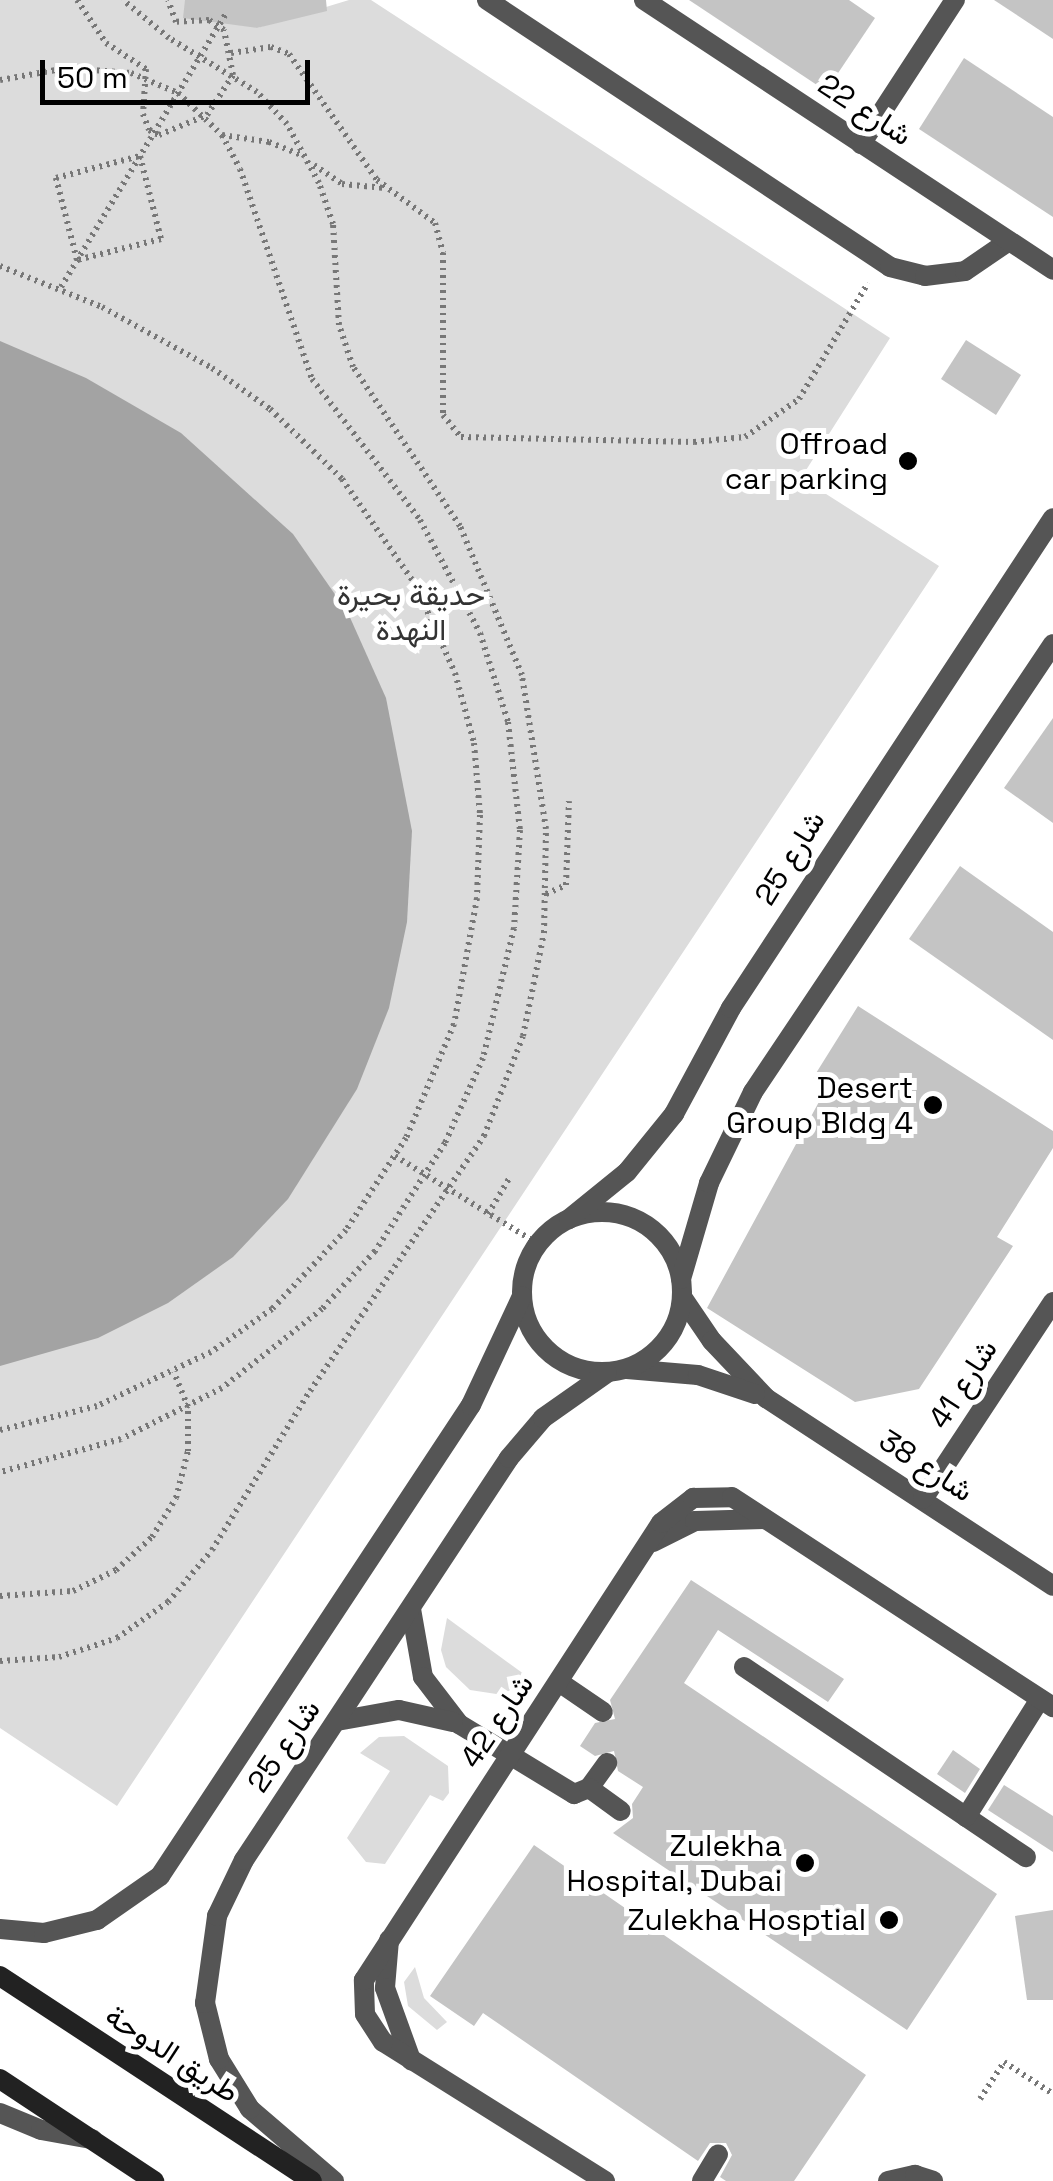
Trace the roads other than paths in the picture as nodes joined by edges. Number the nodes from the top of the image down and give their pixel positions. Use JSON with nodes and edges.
{"nodes":[{"id":1,"x":487,"y":0,"type":"edge"},
{"id":2,"x":644,"y":0,"type":"edge"},
{"id":3,"x":956,"y":0,"type":"edge"},
{"id":4,"x":861,"y":144,"type":"junction"},
{"id":5,"x":1009,"y":241,"type":"junction"},
{"id":6,"x":1053,"y":270,"type":"edge"},
{"id":7,"x":1053,"y":518,"type":"edge"},
{"id":8,"x":1053,"y":644,"type":"edge"},
{"id":9,"x":569,"y":1219,"type":"junction"},
{"id":10,"x":682,"y":1288,"type":"junction"},
{"id":11,"x":522,"y":1296,"type":"junction"},
{"id":12,"x":1053,"y":1302,"type":"edge"},
{"id":13,"x":617,"y":1371,"type":"junction"},
{"id":14,"x":766,"y":1398,"type":"junction"},
{"id":15,"x":924,"y":1498,"type":"junction"},
{"id":16,"x":1053,"y":1586,"type":"edge"},
{"id":17,"x":411,"y":1609,"type":"junction"},
{"id":18,"x":744,"y":1667,"type":"dead end"},
{"id":19,"x":559,"y":1682,"type":"junction"},
{"id":20,"x":1047,"y":1703,"type":"edge"},
{"id":21,"x":602,"y":1712,"type":"dead end"},
{"id":22,"x":337,"y":1721,"type":"junction"},
{"id":23,"x":459,"y":1724,"type":"junction"},
{"id":24,"x":508,"y":1757,"type":"junction"},
{"id":25,"x":607,"y":1764,"type":"dead end"},
{"id":26,"x":589,"y":1788,"type":"junction"},
{"id":27,"x":621,"y":1810,"type":"dead end"},
{"id":28,"x":966,"y":1816,"type":"junction"},
{"id":29,"x":1026,"y":1857,"type":"dead end"},
{"id":30,"x":0,"y":1929,"type":"edge"},
{"id":31,"x":0,"y":1976,"type":"edge"},
{"id":32,"x":0,"y":2078,"type":"edge"},
{"id":33,"x":0,"y":2114,"type":"edge"},
{"id":34,"x":92,"y":2139,"type":"junction"},
{"id":35,"x":718,"y":2154,"type":"dead end"},
{"id":36,"x":154,"y":2181,"type":"edge"},
{"id":37,"x":312,"y":2181,"type":"edge"},
{"id":38,"x":334,"y":2181,"type":"edge"},
{"id":39,"x":605,"y":2181,"type":"edge"},
{"id":40,"x":702,"y":2181,"type":"edge"},
{"id":41,"x":888,"y":2181,"type":"edge"},
{"id":42,"x":933,"y":2181,"type":"edge"}],
"edges":[{"from":1,"to":5,"type":"street"},
{"from":2,"to":4,"type":"street","name":"شارع 22"},
{"from":3,"to":4,"type":"street"},
{"from":4,"to":5,"type":"street","name":"شارع 22"},
{"from":5,"to":6,"type":"street","name":"شارع 22"},
{"from":7,"to":9,"type":"street","name":"شارع 25"},
{"from":8,"to":10,"type":"street"},
{"from":9,"to":10,"type":"street"},
{"from":9,"to":11,"type":"street"},
{"from":10,"to":13,"type":"street"},
{"from":10,"to":14,"type":"street","name":"شارع 38"},
{"from":11,"to":13,"type":"street"},
{"from":11,"to":30,"type":"street","name":"شارع 25"},
{"from":12,"to":15,"type":"street","name":"شارع 41"},
{"from":13,"to":14,"type":"street","name":"شارع 38"},
{"from":13,"to":17,"type":"street","name":"شارع 25"},
{"from":14,"to":15,"type":"street","name":"شارع 38"},
{"from":15,"to":16,"type":"street","name":"شارع 38"},
{"from":17,"to":22,"type":"street","name":"شارع 25"},
{"from":17,"to":23,"type":"street"},
{"from":18,"to":28,"type":"street"},
{"from":19,"to":20,"type":"street","name":"شارع 42"},
{"from":19,"to":21,"type":"street"},
{"from":19,"to":24,"type":"street","name":"شارع 42"},
{"from":20,"to":28,"type":"street"},
{"from":22,"to":23,"type":"street"},
{"from":22,"to":38,"type":"street","name":"شارع 25"},
{"from":23,"to":24,"type":"street"},
{"from":24,"to":26,"type":"street"},
{"from":24,"to":39,"type":"street","name":"شارع 42"},
{"from":25,"to":26,"type":"street"},
{"from":26,"to":27,"type":"street"},
{"from":28,"to":29,"type":"street"},
{"from":31,"to":37,"type":"main road","name":"طريق الدوحة"},
{"from":32,"to":34,"type":"main road"},
{"from":33,"to":34,"type":"street"},
{"from":34,"to":36,"type":"main road"},
{"from":35,"to":40,"type":"street"},
{"from":41,"to":42,"type":"street"}]}
